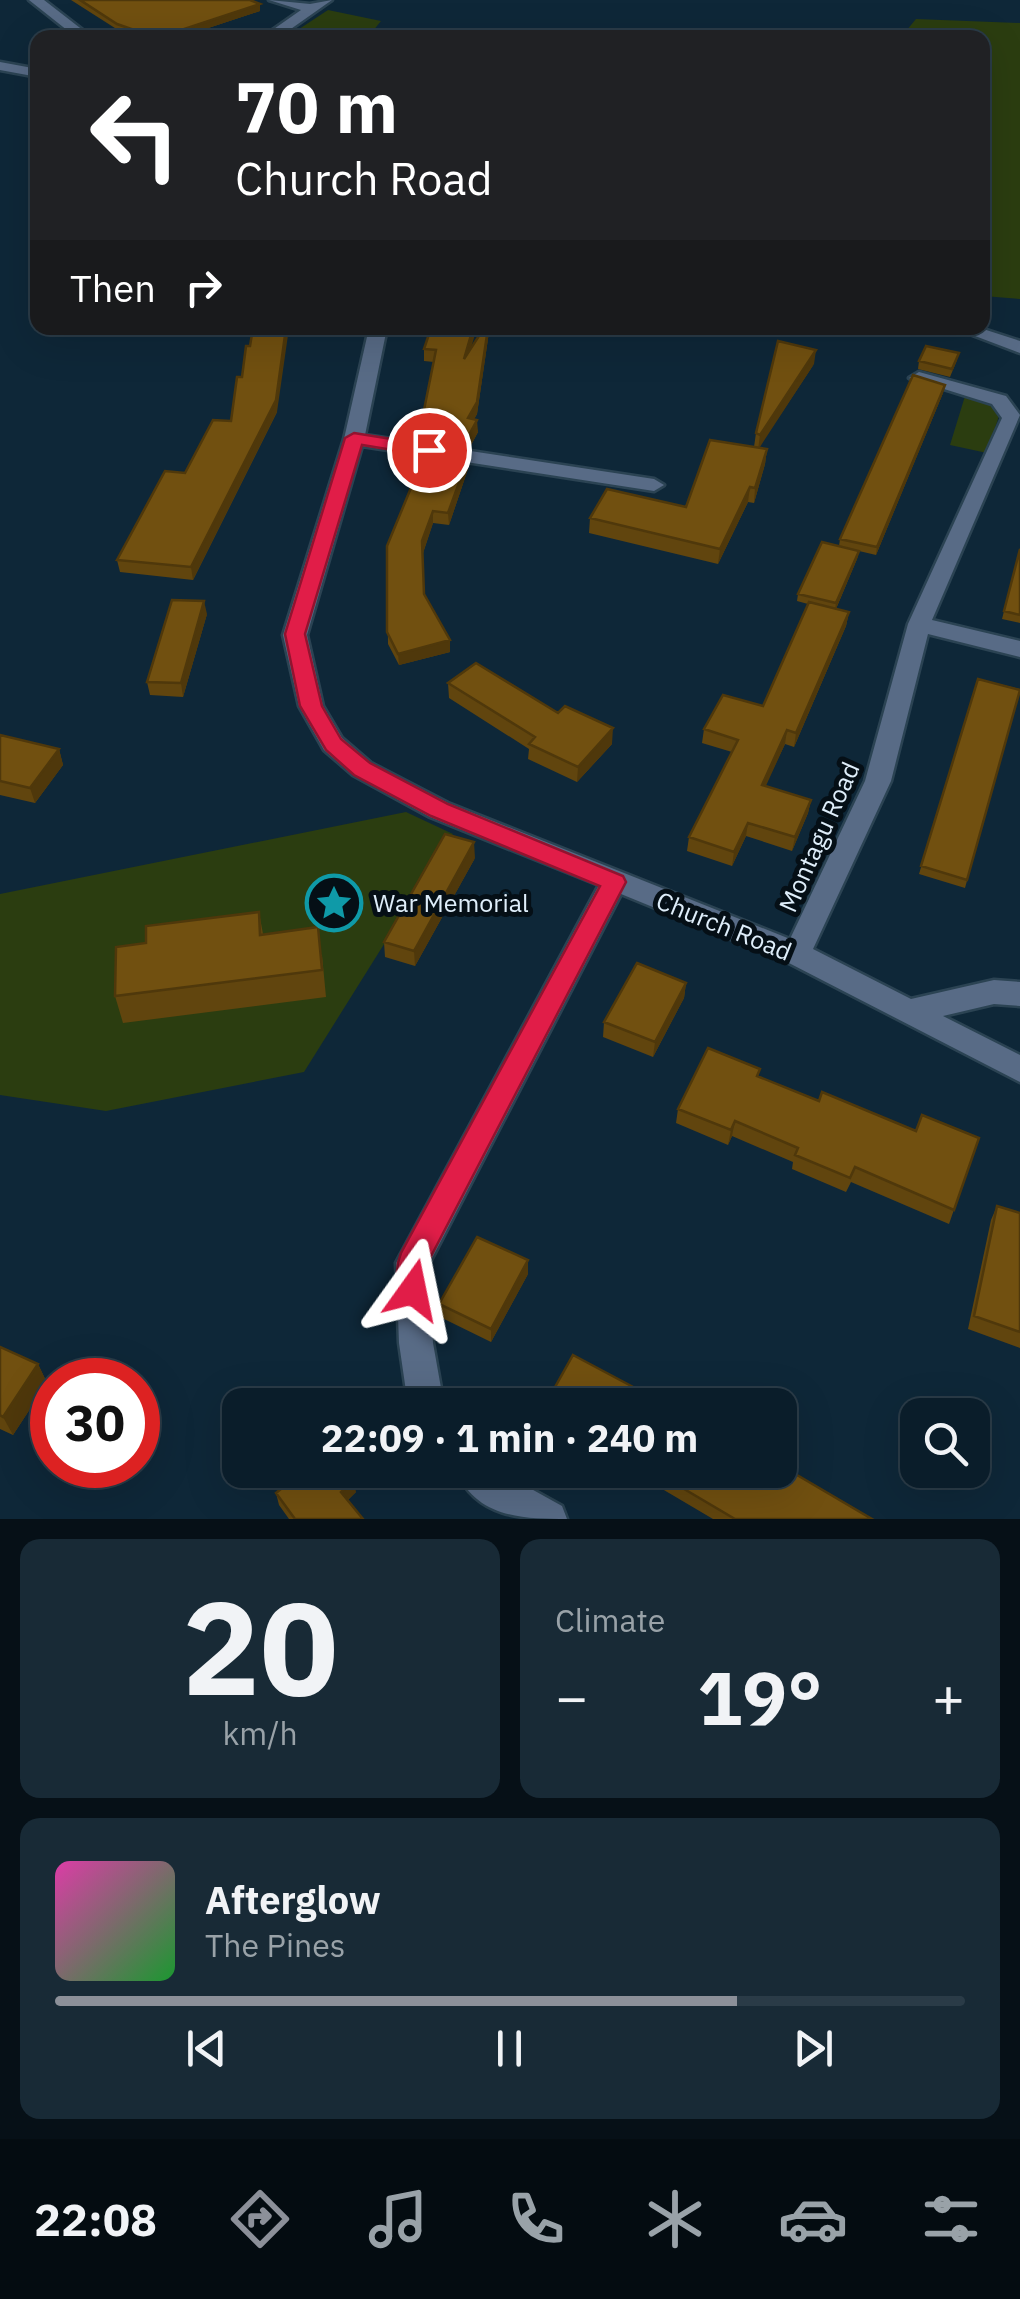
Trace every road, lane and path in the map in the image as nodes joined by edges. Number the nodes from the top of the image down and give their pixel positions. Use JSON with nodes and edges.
{"nodes":[{"id":1,"x":36,"y":0,"type":"edge"},
{"id":2,"x":276,"y":0,"type":"edge"},
{"id":3,"x":318,"y":4,"type":"edge"},
{"id":4,"x":75,"y":30,"type":"edge"},
{"id":5,"x":280,"y":30,"type":"edge"},
{"id":6,"x":0,"y":66,"type":"edge"},
{"id":7,"x":30,"y":72,"type":"edge"},
{"id":8,"x":376,"y":335,"type":"edge"},
{"id":9,"x":984,"y":335,"type":"edge"},
{"id":10,"x":1020,"y":347,"type":"edge"},
{"id":11,"x":919,"y":378,"type":"edge"},
{"id":12,"x":354,"y":438,"type":"junction"},
{"id":13,"x":654,"y":485,"type":"dead end"},
{"id":14,"x":919,"y":624,"type":"junction"},
{"id":15,"x":1020,"y":649,"type":"edge"},
{"id":16,"x":614,"y":882,"type":"junction"},
{"id":17,"x":797,"y":954,"type":"junction"},
{"id":18,"x":1020,"y":994,"type":"edge"},
{"id":19,"x":912,"y":1011,"type":"junction"},
{"id":20,"x":1020,"y":1070,"type":"edge"},
{"id":21,"x":423,"y":1388,"type":"edge"},
{"id":22,"x":493,"y":1488,"type":"edge"},
{"id":23,"x":549,"y":1519,"type":"edge"}],
"edges":[{"from":1,"to":4,"type":"street"},
{"from":2,"to":3,"type":"street"},
{"from":3,"to":5,"type":"street"},
{"from":6,"to":7,"type":"street"},
{"from":8,"to":12,"type":"street","name":"Church Road"},
{"from":9,"to":10,"type":"street"},
{"from":11,"to":14,"type":"street","name":"Montagu Road"},
{"from":12,"to":13,"type":"street"},
{"from":12,"to":16,"type":"street","name":"Church Road"},
{"from":14,"to":15,"type":"street"},
{"from":14,"to":17,"type":"street","name":"Montagu Road"},
{"from":16,"to":17,"type":"street","name":"Church Road"},
{"from":16,"to":21,"type":"street"},
{"from":17,"to":19,"type":"street","name":"Church Road"},
{"from":18,"to":19,"type":"street"},
{"from":19,"to":20,"type":"street","name":"Church Road"},
{"from":22,"to":23,"type":"street"}]}
